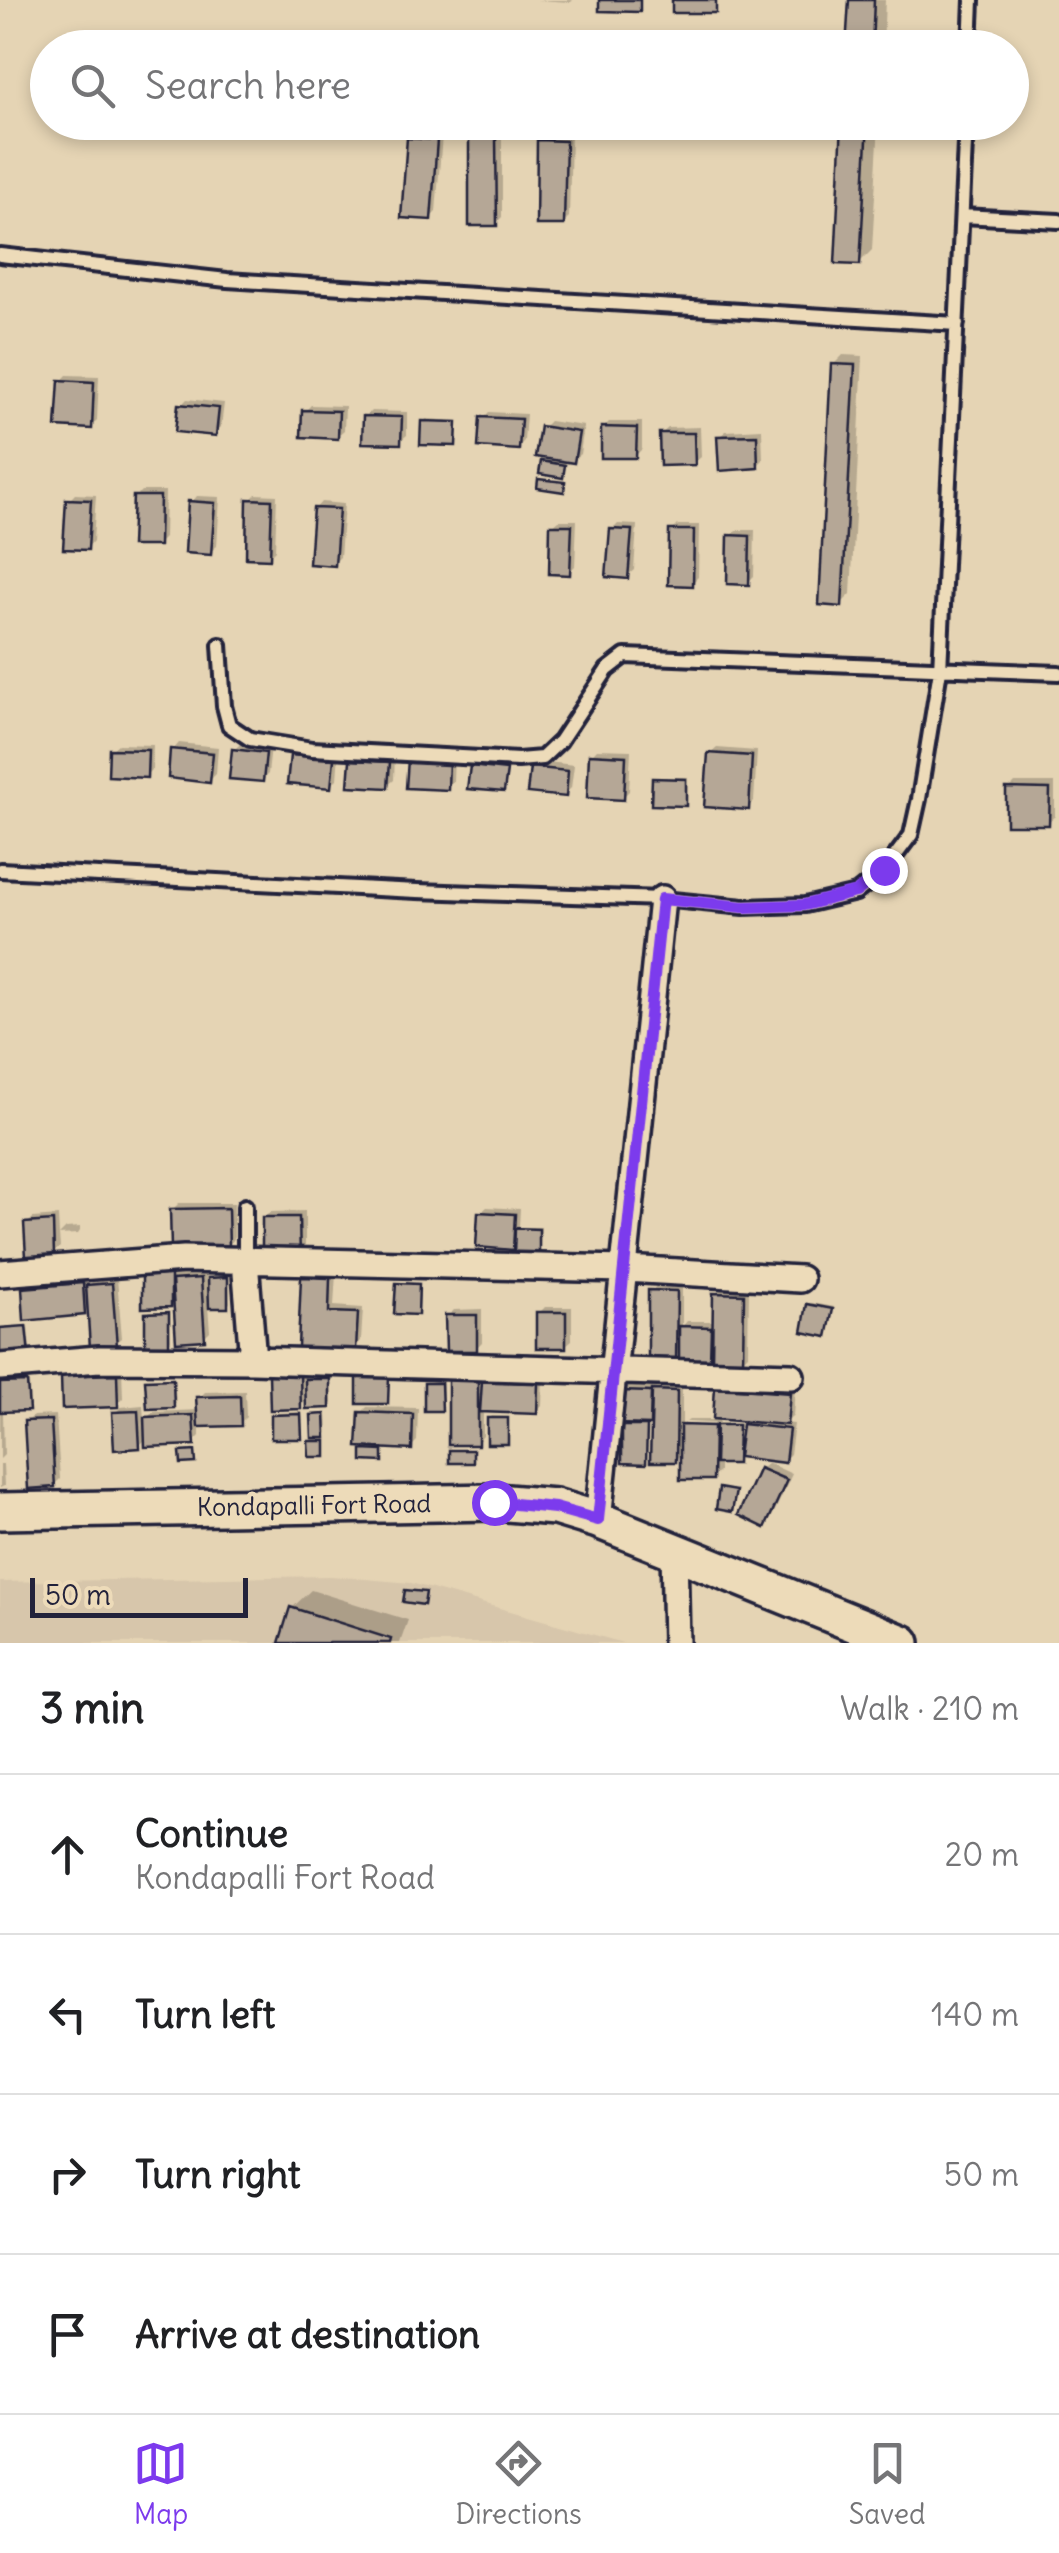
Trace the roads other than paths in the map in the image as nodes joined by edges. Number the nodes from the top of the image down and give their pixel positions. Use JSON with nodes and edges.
{"nodes":[{"id":1,"x":972,"y":0,"type":"edge"},
{"id":2,"x":971,"y":30,"type":"edge"},
{"id":3,"x":965,"y":140,"type":"edge"},
{"id":4,"x":962,"y":216,"type":"junction"},
{"id":5,"x":1059,"y":221,"type":"edge"},
{"id":6,"x":0,"y":255,"type":"edge"},
{"id":7,"x":957,"y":324,"type":"junction"},
{"id":8,"x":220,"y":645,"type":"dead end"},
{"id":9,"x":940,"y":670,"type":"junction"},
{"id":10,"x":1059,"y":673,"type":"edge"},
{"id":11,"x":0,"y":870,"type":"edge"},
{"id":12,"x":662,"y":899,"type":"junction"},
{"id":13,"x":245,"y":1206,"type":"dead end"},
{"id":14,"x":244,"y":1260,"type":"junction"},
{"id":15,"x":625,"y":1270,"type":"junction"},
{"id":16,"x":0,"y":1273,"type":"edge"},
{"id":17,"x":800,"y":1280,"type":"dead end"},
{"id":18,"x":253,"y":1360,"type":"junction"},
{"id":19,"x":0,"y":1366,"type":"edge"},
{"id":20,"x":613,"y":1372,"type":"junction"},
{"id":21,"x":790,"y":1376,"type":"dead end"},
{"id":22,"x":0,"y":1511,"type":"edge"},
{"id":23,"x":598,"y":1520,"type":"junction"},
{"id":24,"x":674,"y":1550,"type":"junction"},
{"id":25,"x":676,"y":1643,"type":"edge"},
{"id":26,"x":902,"y":1643,"type":"edge"}],
"edges":[{"from":1,"to":2,"type":"lane"},
{"from":3,"to":4,"type":"lane"},
{"from":4,"to":5,"type":"lane"},
{"from":4,"to":7,"type":"lane"},
{"from":6,"to":7,"type":"lane"},
{"from":7,"to":9,"type":"lane"},
{"from":8,"to":9,"type":"lane"},
{"from":9,"to":10,"type":"lane"},
{"from":9,"to":12,"type":"lane"},
{"from":11,"to":12,"type":"lane"},
{"from":12,"to":15,"type":"street"},
{"from":13,"to":14,"type":"lane"},
{"from":14,"to":15,"type":"street"},
{"from":14,"to":16,"type":"street"},
{"from":14,"to":18,"type":"street"},
{"from":15,"to":17,"type":"street"},
{"from":15,"to":20,"type":"street"},
{"from":18,"to":19,"type":"street"},
{"from":18,"to":20,"type":"street"},
{"from":20,"to":21,"type":"street"},
{"from":20,"to":23,"type":"street"},
{"from":22,"to":23,"type":"main road","name":"Kondapalli Fort Road"},
{"from":23,"to":24,"type":"main road","name":"Kondapalli Fort Road"},
{"from":24,"to":25,"type":"street"},
{"from":24,"to":26,"type":"main road","name":"Kondapalli Fort Road"}]}
